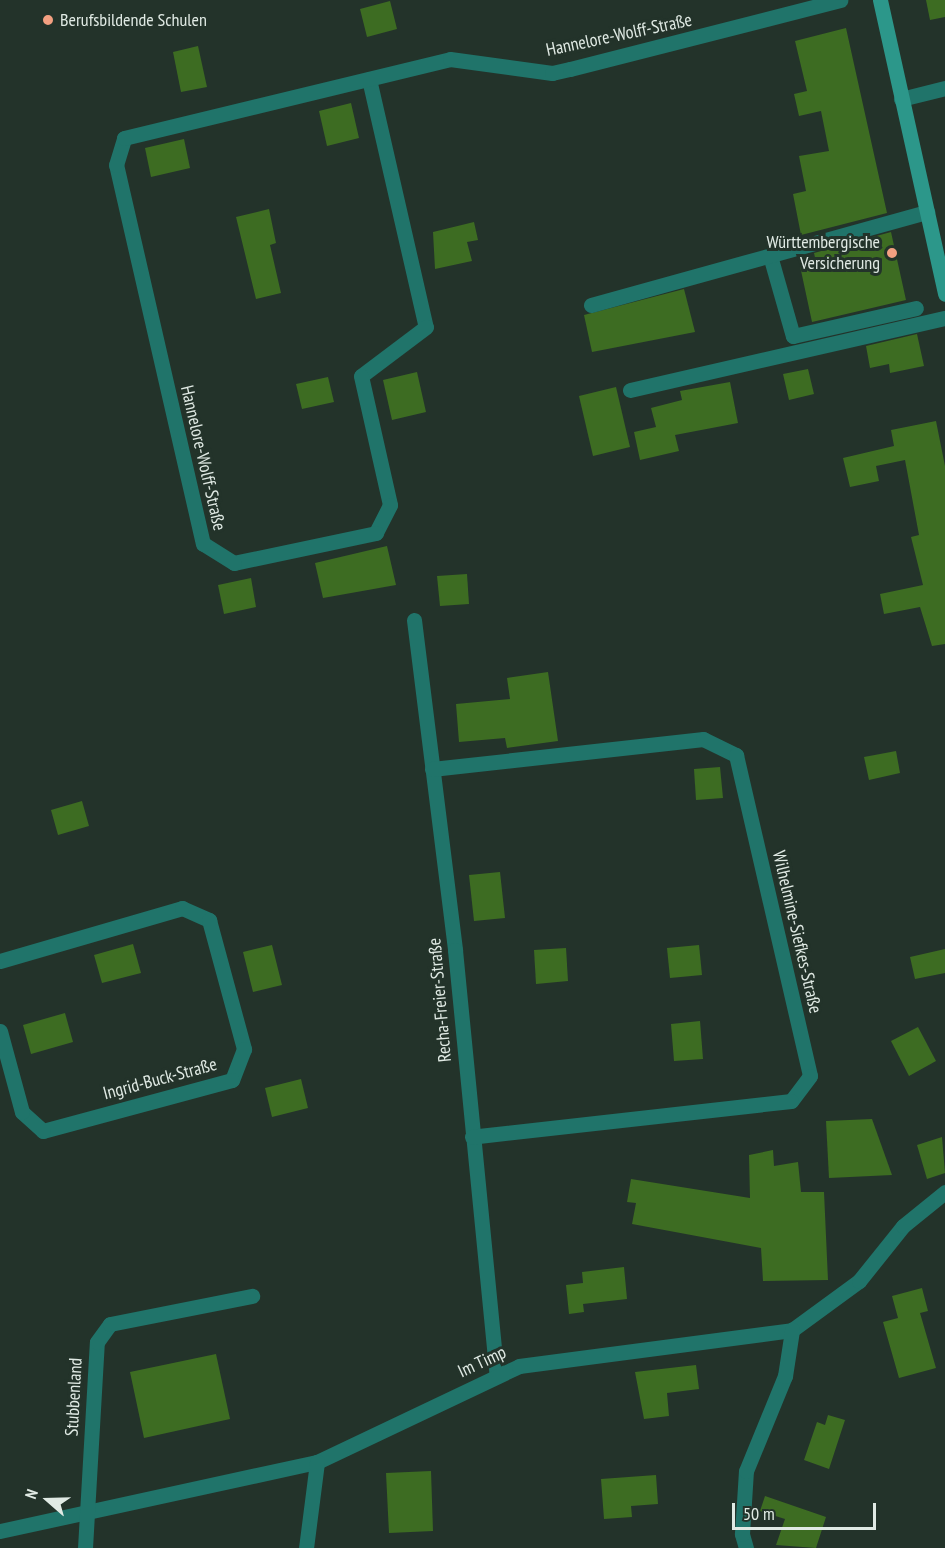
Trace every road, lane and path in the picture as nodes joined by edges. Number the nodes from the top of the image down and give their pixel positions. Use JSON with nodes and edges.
{"nodes":[{"id":1,"x":840,"y":0,"type":"edge"},
{"id":2,"x":880,"y":0,"type":"edge"},
{"id":3,"x":369,"y":79,"type":"junction"},
{"id":4,"x":945,"y":88,"type":"edge"},
{"id":5,"x":901,"y":99,"type":"junction"},
{"id":6,"x":927,"y":212,"type":"junction"},
{"id":7,"x":771,"y":259,"type":"junction"},
{"id":8,"x":945,"y":294,"type":"edge"},
{"id":9,"x":591,"y":305,"type":"dead end"},
{"id":10,"x":916,"y":308,"type":"dead end"},
{"id":11,"x":945,"y":318,"type":"edge"},
{"id":12,"x":630,"y":390,"type":"dead end"},
{"id":13,"x":414,"y":620,"type":"dead end"},
{"id":14,"x":432,"y":769,"type":"junction"},
{"id":15,"x":0,"y":962,"type":"edge"},
{"id":16,"x":0,"y":1031,"type":"edge"},
{"id":17,"x":472,"y":1137,"type":"junction"},
{"id":18,"x":945,"y":1192,"type":"edge"},
{"id":19,"x":252,"y":1296,"type":"dead end"},
{"id":20,"x":792,"y":1330,"type":"junction"},
{"id":21,"x":497,"y":1376,"type":"junction"},
{"id":22,"x":317,"y":1462,"type":"junction"},
{"id":23,"x":87,"y":1512,"type":"junction"},
{"id":24,"x":0,"y":1531,"type":"edge"},
{"id":25,"x":85,"y":1548,"type":"edge"},
{"id":26,"x":306,"y":1548,"type":"edge"},
{"id":27,"x":746,"y":1548,"type":"edge"}],
"edges":[{"from":1,"to":3,"type":"street","name":"Hannelore-Wolff-Straße"},
{"from":2,"to":5,"type":"main road"},
{"from":3,"to":3,"type":"street","name":"Hannelore-Wolff-Straße"},
{"from":4,"to":5,"type":"street"},
{"from":5,"to":6,"type":"main road"},
{"from":6,"to":7,"type":"street"},
{"from":6,"to":8,"type":"main road"},
{"from":7,"to":9,"type":"street"},
{"from":7,"to":10,"type":"street"},
{"from":11,"to":12,"type":"street"},
{"from":13,"to":14,"type":"street","name":"Recha-Freier-Straße"},
{"from":14,"to":17,"type":"street","name":"Recha-Freier-Straße"},
{"from":14,"to":17,"type":"street","name":"Wilhelmine-Siefkes-Straße"},
{"from":15,"to":16,"type":"street","name":"Ingrid-Buck-Straße"},
{"from":17,"to":21,"type":"street","name":"Recha-Freier-Straße"},
{"from":18,"to":20,"type":"street","name":"Im Timp"},
{"from":19,"to":23,"type":"street","name":"Stubbenland"},
{"from":20,"to":21,"type":"street","name":"Im Timp"},
{"from":20,"to":27,"type":"street"},
{"from":21,"to":22,"type":"street","name":"Im Timp"},
{"from":22,"to":23,"type":"street","name":"Im Timp"},
{"from":22,"to":26,"type":"street"},
{"from":23,"to":24,"type":"street","name":"Im Timp"},
{"from":23,"to":25,"type":"street","name":"Stubbenland"}]}
